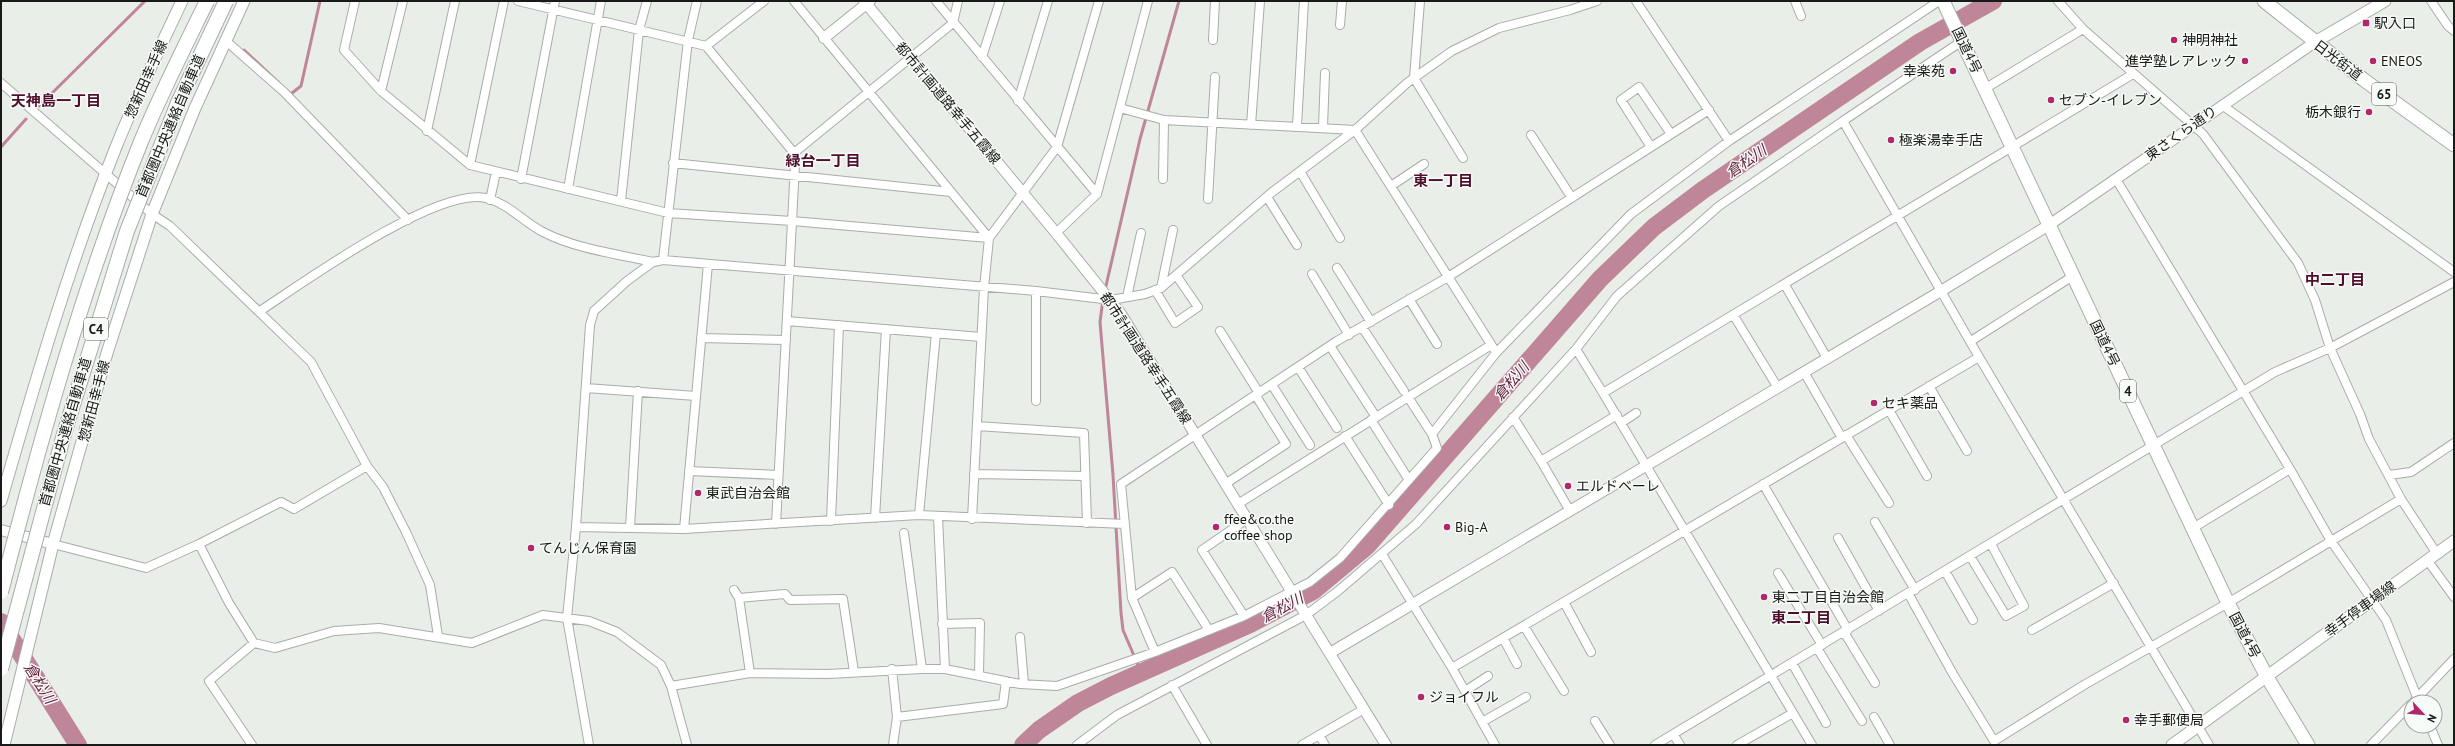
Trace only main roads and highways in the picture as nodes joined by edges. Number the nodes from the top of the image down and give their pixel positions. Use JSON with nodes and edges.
{"nodes":[{"id":1,"x":182,"y":1,"type":"edge"},
{"id":2,"x":207,"y":1,"type":"edge"},
{"id":3,"x":226,"y":1,"type":"edge"},
{"id":4,"x":244,"y":1,"type":"edge"},
{"id":5,"x":2264,"y":1,"type":"edge"},
{"id":6,"x":2385,"y":1,"type":"edge"},
{"id":7,"x":1946,"y":6,"type":"edge"},
{"id":8,"x":2315,"y":42,"type":"junction"},
{"id":9,"x":2454,"y":145,"type":"edge"},
{"id":10,"x":1,"y":501,"type":"edge"},
{"id":11,"x":2454,"y":541,"type":"edge"},
{"id":12,"x":1,"y":592,"type":"edge"},
{"id":13,"x":1,"y":669,"type":"edge"},
{"id":14,"x":2267,"y":677,"type":"junction"},
{"id":15,"x":4,"y":745,"type":"edge"},
{"id":16,"x":2172,"y":745,"type":"edge"},
{"id":17,"x":2308,"y":745,"type":"edge"}],
"edges":[{"from":1,"to":10,"type":"main road","name":"惣新田幸手線"},
{"from":2,"to":12,"type":"highway","name":"首都圏中央連絡自動車道","number":"C4","bridge":true},
{"from":3,"to":13,"type":"highway","name":"首都圏中央連絡自動車道","number":"C4","bridge":true},
{"from":4,"to":15,"type":"main road","name":"惣新田幸手線"},
{"from":5,"to":8,"type":"main road","name":"日光街道","number":"65"},
{"from":6,"to":8,"type":"main road"},
{"from":7,"to":14,"type":"main road","name":"国道4号","number":"4"},
{"from":8,"to":9,"type":"main road","name":"日光街道","number":"65"},
{"from":11,"to":14,"type":"main road","name":"幸手停車場線"},
{"from":14,"to":16,"type":"main road","name":"幸手停車場線"},
{"from":14,"to":17,"type":"main road","name":"国道4号","number":"4"}]}
